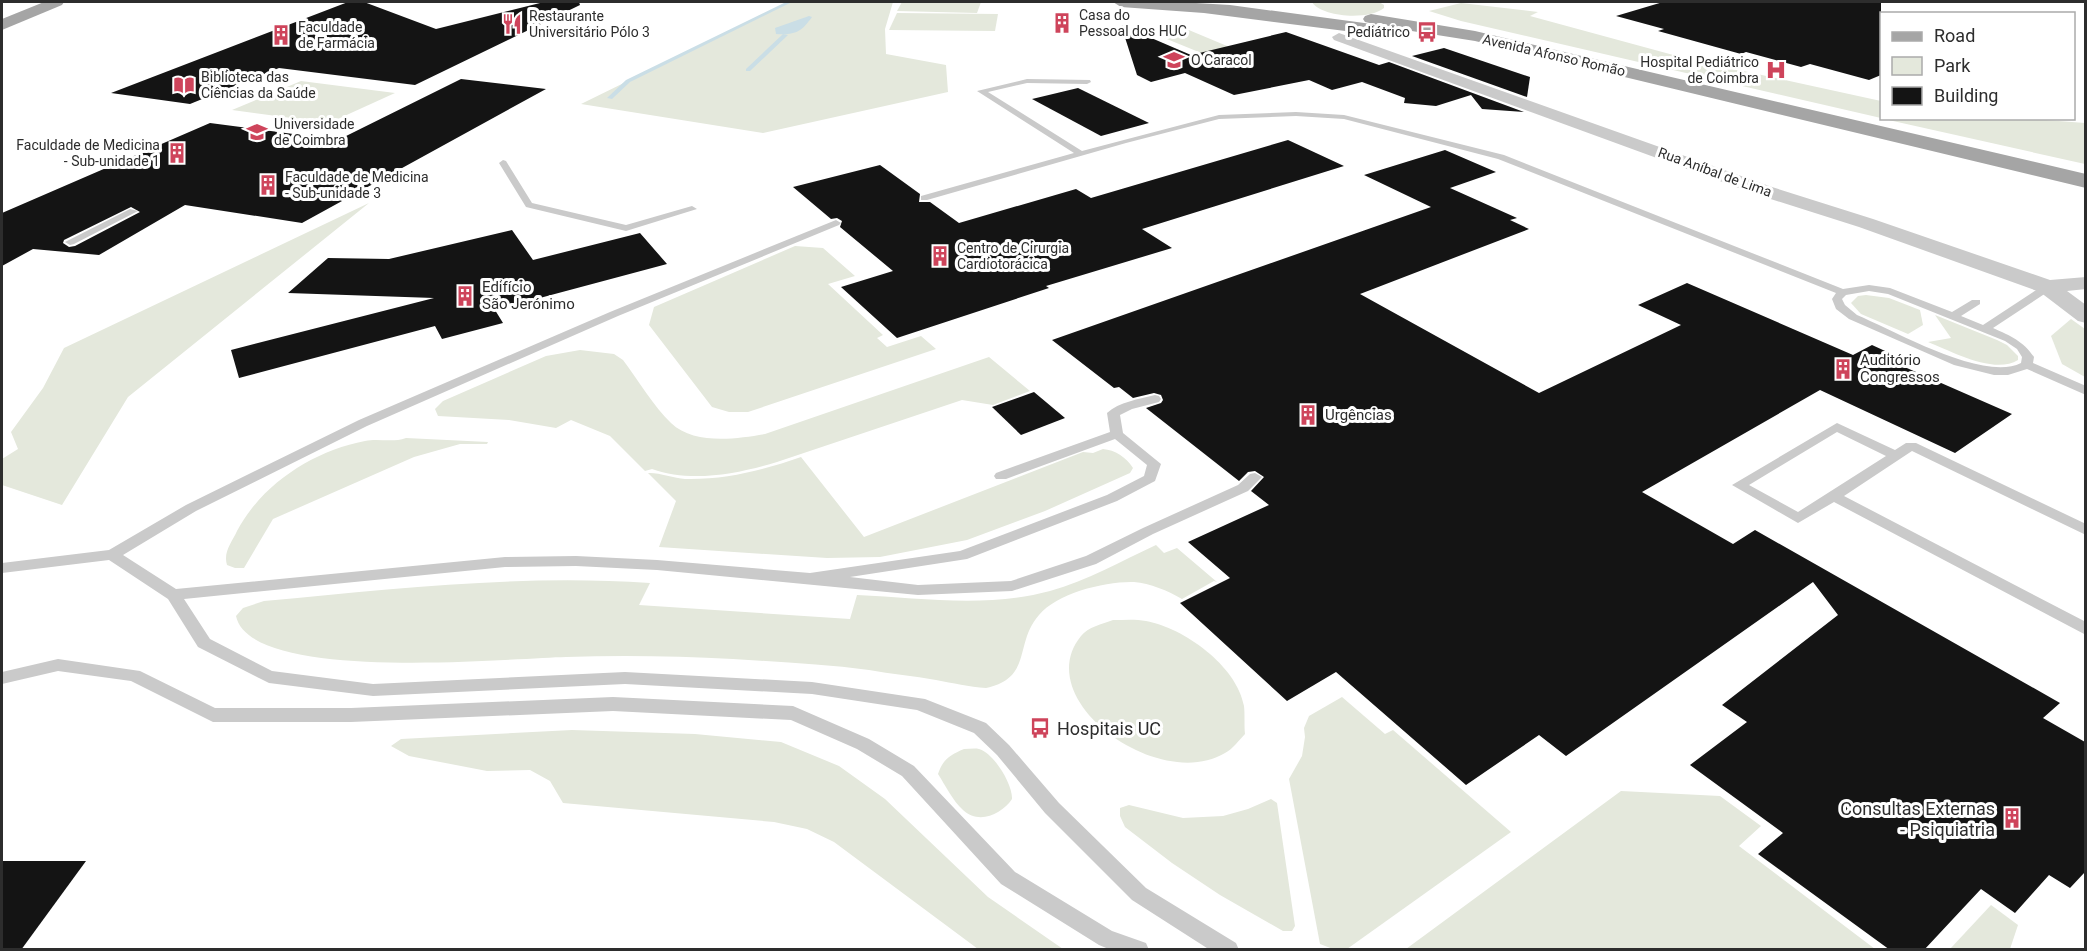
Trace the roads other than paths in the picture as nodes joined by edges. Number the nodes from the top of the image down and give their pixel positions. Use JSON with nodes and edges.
{"nodes":[{"id":1,"x":37,"y":2,"type":"edge"},
{"id":2,"x":56,"y":2,"type":"edge"},
{"id":3,"x":1121,"y":2,"type":"edge"},
{"id":4,"x":1185,"y":2,"type":"edge"},
{"id":5,"x":1289,"y":3,"type":"edge"},
{"id":6,"x":1208,"y":9,"type":"junction"},
{"id":7,"x":2,"y":16,"type":"edge"},
{"id":8,"x":1324,"y":17,"type":"junction"},
{"id":9,"x":1371,"y":20,"type":"junction"},
{"id":10,"x":2,"y":25,"type":"edge"},
{"id":11,"x":1339,"y":37,"type":"dead end"},
{"id":12,"x":1593,"y":64,"type":"junction"},
{"id":13,"x":1087,"y":82,"type":"dead end"},
{"id":14,"x":1081,"y":154,"type":"junction"},
{"id":15,"x":503,"y":163,"type":"dead end"},
{"id":16,"x":2085,"y":170,"type":"edge"},
{"id":17,"x":2085,"y":181,"type":"edge"},
{"id":18,"x":924,"y":198,"type":"dead end"},
{"id":19,"x":692,"y":209,"type":"dead end"},
{"id":20,"x":133,"y":211,"type":"dead end"},
{"id":21,"x":836,"y":224,"type":"dead end"},
{"id":22,"x":70,"y":242,"type":"dead end"},
{"id":23,"x":2085,"y":283,"type":"edge"},
{"id":24,"x":2048,"y":287,"type":"junction"},
{"id":25,"x":1842,"y":292,"type":"junction"},
{"id":26,"x":1976,"y":302,"type":"dead end"},
{"id":27,"x":1953,"y":316,"type":"junction"},
{"id":28,"x":2085,"y":316,"type":"edge"},
{"id":29,"x":1986,"y":328,"type":"junction"},
{"id":30,"x":2027,"y":364,"type":"junction"},
{"id":31,"x":2085,"y":391,"type":"edge"},
{"id":32,"x":1155,"y":399,"type":"dead end"},
{"id":33,"x":1117,"y":434,"type":"junction"},
{"id":34,"x":1896,"y":456,"type":"junction"},
{"id":35,"x":1001,"y":476,"type":"dead end"},
{"id":36,"x":1255,"y":477,"type":"dead end"},
{"id":37,"x":1833,"y":496,"type":"junction"},
{"id":38,"x":2085,"y":530,"type":"edge"},
{"id":39,"x":112,"y":555,"type":"junction"},
{"id":40,"x":2,"y":568,"type":"edge"},
{"id":41,"x":810,"y":578,"type":"junction"},
{"id":42,"x":173,"y":595,"type":"junction"},
{"id":43,"x":2085,"y":629,"type":"edge"},
{"id":44,"x":2,"y":678,"type":"edge"},
{"id":45,"x":1139,"y":950,"type":"edge"},
{"id":46,"x":1229,"y":950,"type":"edge"}],
"edges":[{"from":1,"to":7,"type":"main road"},
{"from":2,"to":10,"type":"main road"},
{"from":3,"to":6,"type":"main road"},
{"from":4,"to":5,"type":"main road"},
{"from":5,"to":8,"type":"main road"},
{"from":6,"to":8,"type":"main road","name":"Avenida Afonso Romão"},
{"from":6,"to":12,"type":"main road"},
{"from":8,"to":9,"type":"main road","name":"Avenida Afonso Romão"},
{"from":9,"to":12,"type":"main road","name":"Avenida Afonso Romão"},
{"from":9,"to":16,"type":"main road","name":"Avenida Afonso Romão"},
{"from":11,"to":24,"type":"street","name":"Rua Aníbal de Lima"},
{"from":12,"to":17,"type":"main road","name":"Avenida Afonso Romão"},
{"from":13,"to":14,"type":"lane"},
{"from":14,"to":18,"type":"lane"},
{"from":14,"to":25,"type":"lane"},
{"from":15,"to":19,"type":"lane"},
{"from":20,"to":22,"type":"lane"},
{"from":21,"to":39,"type":"lane"},
{"from":23,"to":24,"type":"street"},
{"from":24,"to":28,"type":"street","name":"Rua Aníbal de Lima"},
{"from":24,"to":29,"type":"lane"},
{"from":25,"to":27,"type":"lane"},
{"from":25,"to":30,"type":"lane"},
{"from":26,"to":27,"type":"lane"},
{"from":27,"to":29,"type":"lane"},
{"from":29,"to":30,"type":"lane"},
{"from":30,"to":31,"type":"lane"},
{"from":32,"to":33,"type":"lane"},
{"from":33,"to":35,"type":"lane"},
{"from":33,"to":41,"type":"lane"},
{"from":34,"to":37,"type":"lane"},
{"from":34,"to":37,"type":"lane"},
{"from":34,"to":38,"type":"lane"},
{"from":36,"to":41,"type":"lane"},
{"from":37,"to":43,"type":"lane"},
{"from":39,"to":40,"type":"lane"},
{"from":39,"to":42,"type":"lane"},
{"from":41,"to":42,"type":"lane"},
{"from":42,"to":46,"type":"lane"},
{"from":44,"to":45,"type":"lane"}]}
